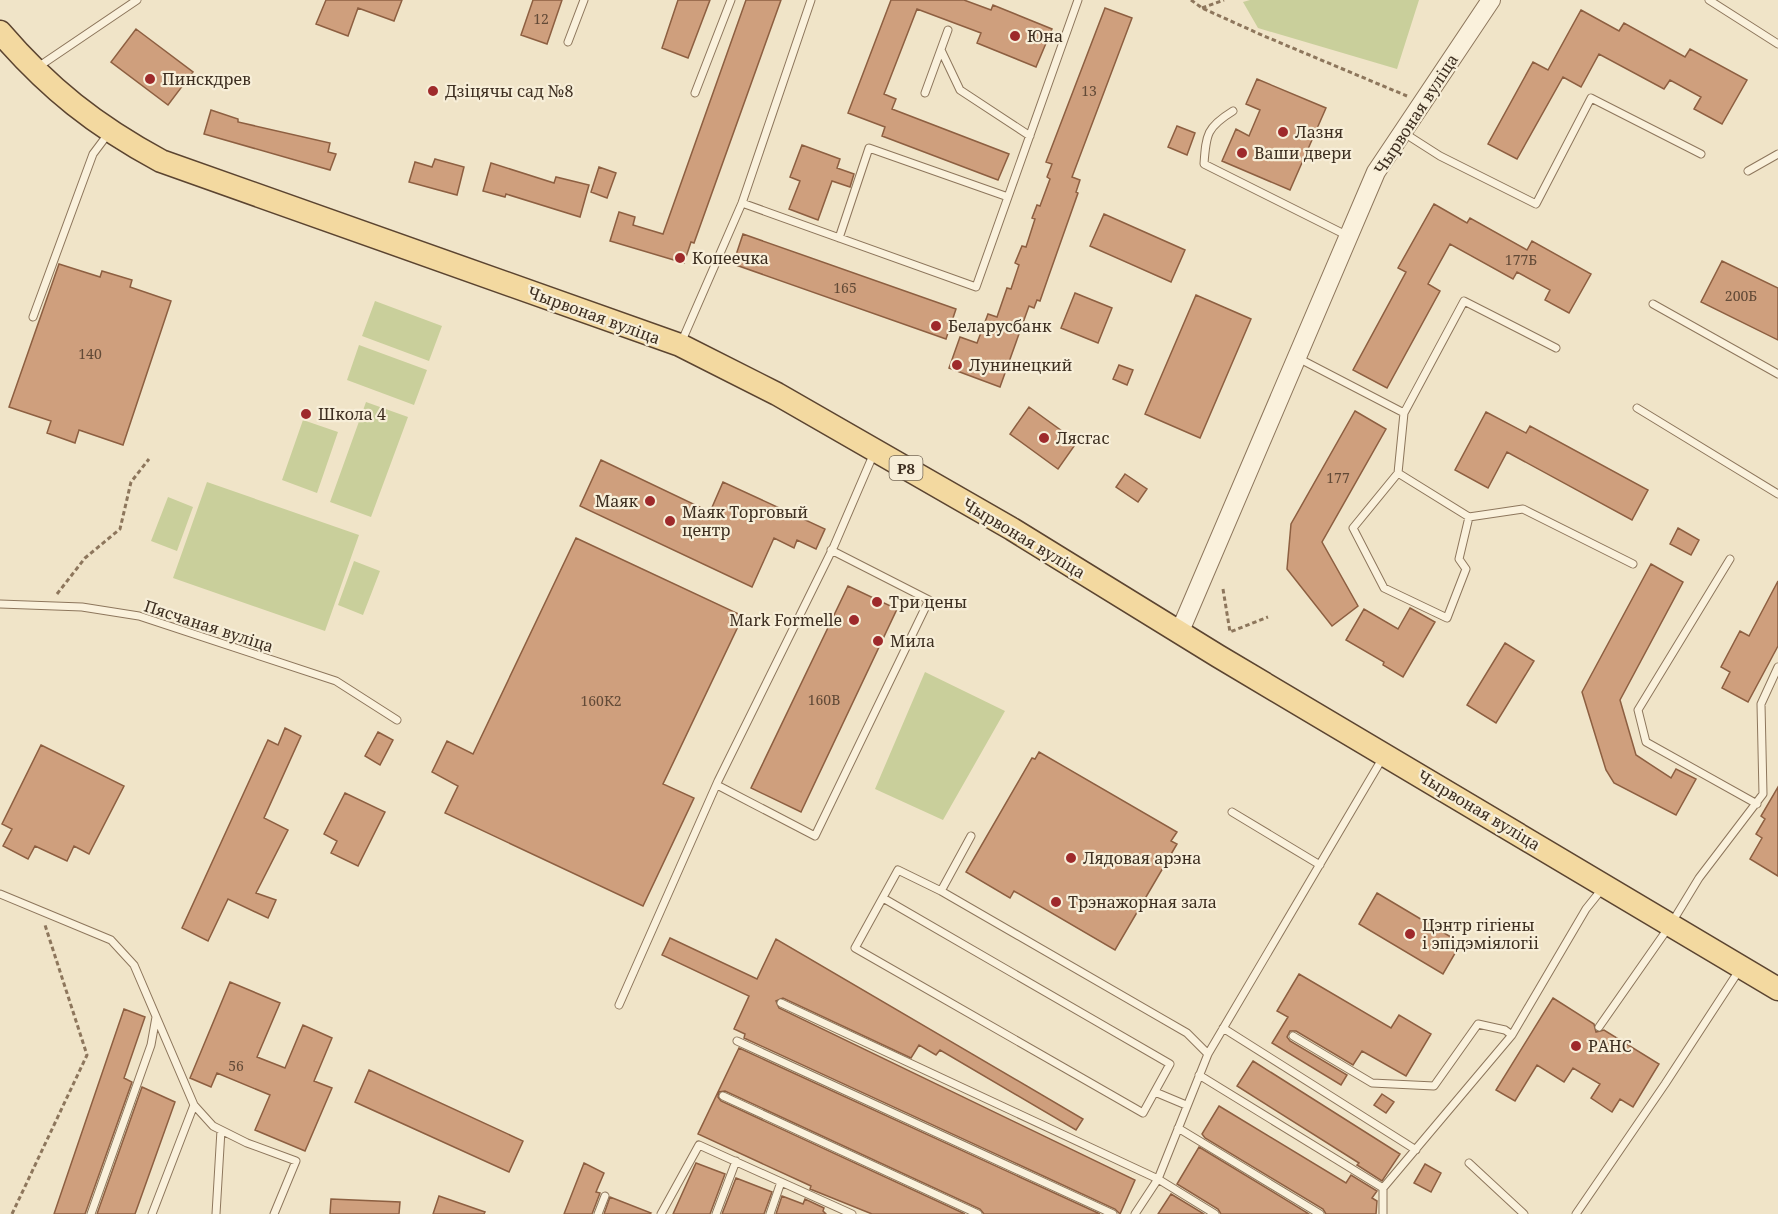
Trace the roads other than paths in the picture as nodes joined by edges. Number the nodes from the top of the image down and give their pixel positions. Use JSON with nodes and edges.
{"nodes":[{"id":1,"x":137,"y":0,"type":"edge"},
{"id":2,"x":584,"y":0,"type":"edge"},
{"id":3,"x":731,"y":0,"type":"edge"},
{"id":4,"x":811,"y":0,"type":"edge"},
{"id":5,"x":1078,"y":0,"type":"edge"},
{"id":6,"x":1491,"y":0,"type":"edge"},
{"id":7,"x":1709,"y":0,"type":"edge"},
{"id":8,"x":948,"y":30,"type":"dead end"},
{"id":9,"x":0,"y":32,"type":"edge"},
{"id":10,"x":568,"y":42,"type":"dead end"},
{"id":11,"x":1778,"y":45,"type":"edge"},
{"id":12,"x":941,"y":50,"type":"junction"},
{"id":13,"x":33,"y":71,"type":"junction"},
{"id":14,"x":695,"y":93,"type":"dead end"},
{"id":15,"x":925,"y":93,"type":"dead end"},
{"id":16,"x":1233,"y":111,"type":"dead end"},
{"id":17,"x":110,"y":132,"type":"junction"},
{"id":18,"x":1401,"y":132,"type":"junction"},
{"id":19,"x":1030,"y":136,"type":"junction"},
{"id":20,"x":1701,"y":154,"type":"dead end"},
{"id":21,"x":1778,"y":154,"type":"edge"},
{"id":22,"x":1748,"y":171,"type":"dead end"},
{"id":23,"x":1008,"y":197,"type":"junction"},
{"id":24,"x":742,"y":203,"type":"junction"},
{"id":25,"x":1350,"y":237,"type":"junction"},
{"id":26,"x":839,"y":238,"type":"junction"},
{"id":27,"x":1653,"y":304,"type":"dead end"},
{"id":28,"x":33,"y":317,"type":"dead end"},
{"id":29,"x":680,"y":345,"type":"junction"},
{"id":30,"x":1556,"y":348,"type":"dead end"},
{"id":31,"x":1298,"y":358,"type":"junction"},
{"id":32,"x":1778,"y":374,"type":"edge"},
{"id":33,"x":1637,"y":408,"type":"dead end"},
{"id":34,"x":1404,"y":413,"type":"junction"},
{"id":35,"x":876,"y":451,"type":"junction"},
{"id":36,"x":1398,"y":473,"type":"junction"},
{"id":37,"x":1778,"y":494,"type":"edge"},
{"id":38,"x":1469,"y":517,"type":"junction"},
{"id":39,"x":831,"y":550,"type":"junction"},
{"id":40,"x":1730,"y":559,"type":"dead end"},
{"id":41,"x":1633,"y":564,"type":"dead end"},
{"id":42,"x":0,"y":604,"type":"edge"},
{"id":43,"x":1180,"y":631,"type":"junction"},
{"id":44,"x":1778,"y":667,"type":"edge"},
{"id":45,"x":397,"y":720,"type":"dead end"},
{"id":46,"x":1385,"y":754,"type":"junction"},
{"id":47,"x":717,"y":785,"type":"junction"},
{"id":48,"x":1757,"y":804,"type":"junction"},
{"id":49,"x":1232,"y":812,"type":"dead end"},
{"id":50,"x":971,"y":836,"type":"dead end"},
{"id":51,"x":1320,"y":866,"type":"junction"},
{"id":52,"x":1605,"y":885,"type":"junction"},
{"id":53,"x":941,"y":891,"type":"junction"},
{"id":54,"x":0,"y":894,"type":"edge"},
{"id":55,"x":883,"y":898,"type":"junction"},
{"id":56,"x":1671,"y":924,"type":"junction"},
{"id":57,"x":1741,"y":966,"type":"junction"},
{"id":58,"x":1778,"y":988,"type":"edge"},
{"id":59,"x":781,"y":1003,"type":"dead end"},
{"id":60,"x":619,"y":1005,"type":"dead end"},
{"id":61,"x":156,"y":1017,"type":"junction"},
{"id":62,"x":1599,"y":1027,"type":"dead end"},
{"id":63,"x":1223,"y":1028,"type":"junction"},
{"id":64,"x":1512,"y":1035,"type":"junction"},
{"id":65,"x":1293,"y":1036,"type":"dead end"},
{"id":66,"x":737,"y":1041,"type":"dead end"},
{"id":67,"x":1208,"y":1054,"type":"junction"},
{"id":68,"x":1199,"y":1075,"type":"junction"},
{"id":69,"x":1155,"y":1092,"type":"junction"},
{"id":70,"x":723,"y":1096,"type":"dead end"},
{"id":71,"x":194,"y":1105,"type":"junction"},
{"id":72,"x":1186,"y":1105,"type":"junction"},
{"id":73,"x":1178,"y":1128,"type":"junction"},
{"id":74,"x":221,"y":1130,"type":"junction"},
{"id":75,"x":1416,"y":1150,"type":"junction"},
{"id":76,"x":736,"y":1161,"type":"junction"},
{"id":77,"x":1469,"y":1163,"type":"dead end"},
{"id":78,"x":1158,"y":1179,"type":"junction"},
{"id":79,"x":781,"y":1182,"type":"junction"},
{"id":80,"x":1383,"y":1188,"type":"junction"},
{"id":81,"x":605,"y":1196,"type":"dead end"},
{"id":82,"x":834,"y":1210,"type":"edge"},
{"id":83,"x":91,"y":1214,"type":"edge"},
{"id":84,"x":152,"y":1214,"type":"edge"},
{"id":85,"x":216,"y":1214,"type":"edge"},
{"id":86,"x":274,"y":1214,"type":"edge"},
{"id":87,"x":598,"y":1214,"type":"edge"},
{"id":88,"x":661,"y":1214,"type":"edge"},
{"id":89,"x":716,"y":1214,"type":"edge"},
{"id":90,"x":770,"y":1214,"type":"edge"},
{"id":91,"x":852,"y":1214,"type":"edge"},
{"id":92,"x":978,"y":1214,"type":"edge"},
{"id":93,"x":1113,"y":1214,"type":"edge"},
{"id":94,"x":1135,"y":1214,"type":"edge"},
{"id":95,"x":1215,"y":1214,"type":"edge"},
{"id":96,"x":1320,"y":1214,"type":"edge"},
{"id":97,"x":1383,"y":1214,"type":"edge"},
{"id":98,"x":1524,"y":1214,"type":"edge"},
{"id":99,"x":1576,"y":1214,"type":"edge"}],
"edges":[{"from":1,"to":13,"type":"lane"},
{"from":2,"to":10,"type":"lane"},
{"from":3,"to":14,"type":"lane"},
{"from":4,"to":24,"type":"lane"},
{"from":5,"to":19,"type":"lane"},
{"from":6,"to":18,"type":"street","name":"Чырвоная вуліца"},
{"from":7,"to":11,"type":"lane"},
{"from":8,"to":12,"type":"lane"},
{"from":9,"to":13,"type":"main road","name":"Чырвоная вуліца","number":"Р8"},
{"from":12,"to":15,"type":"lane"},
{"from":12,"to":19,"type":"lane"},
{"from":13,"to":17,"type":"main road","name":"Чырвоная вуліца","number":"Р8"},
{"from":16,"to":25,"type":"lane"},
{"from":17,"to":28,"type":"lane"},
{"from":17,"to":29,"type":"main road","name":"Чырвоная вуліца","number":"Р8"},
{"from":18,"to":20,"type":"lane"},
{"from":18,"to":25,"type":"street","name":"Чырвоная вуліца"},
{"from":19,"to":23,"type":"lane"},
{"from":21,"to":22,"type":"lane"},
{"from":23,"to":26,"type":"lane"},
{"from":23,"to":26,"type":"lane"},
{"from":24,"to":26,"type":"lane"},
{"from":24,"to":29,"type":"lane"},
{"from":25,"to":31,"type":"street","name":"Чырвоная вуліца"},
{"from":27,"to":32,"type":"lane"},
{"from":29,"to":35,"type":"main road","name":"Чырвоная вуліца","number":"Р8"},
{"from":30,"to":34,"type":"lane"},
{"from":31,"to":34,"type":"lane"},
{"from":31,"to":43,"type":"street","name":"Чырвоная вуліца"},
{"from":33,"to":37,"type":"lane"},
{"from":34,"to":36,"type":"lane"},
{"from":35,"to":39,"type":"lane"},
{"from":35,"to":43,"type":"main road","name":"Чырвоная вуліца","number":"Р8"},
{"from":36,"to":38,"type":"lane"},
{"from":36,"to":38,"type":"lane"},
{"from":38,"to":41,"type":"lane"},
{"from":39,"to":47,"type":"lane"},
{"from":39,"to":47,"type":"lane"},
{"from":40,"to":48,"type":"lane"},
{"from":42,"to":45,"type":"lane","name":"Пясчаная вуліца"},
{"from":43,"to":46,"type":"main road","name":"Чырвоная вуліца","number":"Р8"},
{"from":44,"to":48,"type":"lane"},
{"from":46,"to":51,"type":"lane"},
{"from":46,"to":52,"type":"main road","name":"Чырвоная вуліца","number":"Р8"},
{"from":47,"to":60,"type":"lane"},
{"from":48,"to":56,"type":"lane"},
{"from":49,"to":51,"type":"lane"},
{"from":50,"to":53,"type":"lane"},
{"from":51,"to":63,"type":"lane"},
{"from":52,"to":56,"type":"main road","name":"Чырвоная вуліца","number":"Р8"},
{"from":52,"to":64,"type":"lane"},
{"from":53,"to":55,"type":"lane"},
{"from":53,"to":67,"type":"lane"},
{"from":54,"to":61,"type":"lane"},
{"from":55,"to":69,"type":"lane"},
{"from":55,"to":69,"type":"lane"},
{"from":56,"to":57,"type":"main road","name":"Чырвоная вуліца","number":"Р8"},
{"from":56,"to":62,"type":"lane"},
{"from":57,"to":58,"type":"main road","name":"Чырвоная вуліца","number":"Р8"},
{"from":57,"to":99,"type":"lane"},
{"from":59,"to":78,"type":"lane"},
{"from":61,"to":71,"type":"lane"},
{"from":61,"to":83,"type":"lane"},
{"from":63,"to":67,"type":"lane"},
{"from":63,"to":75,"type":"lane"},
{"from":64,"to":65,"type":"lane"},
{"from":64,"to":75,"type":"lane"},
{"from":66,"to":93,"type":"lane"},
{"from":67,"to":68,"type":"lane"},
{"from":68,"to":72,"type":"lane"},
{"from":68,"to":80,"type":"lane"},
{"from":69,"to":72,"type":"lane"},
{"from":70,"to":92,"type":"lane"},
{"from":71,"to":74,"type":"lane"},
{"from":71,"to":84,"type":"lane"},
{"from":72,"to":73,"type":"lane"},
{"from":73,"to":78,"type":"lane"},
{"from":73,"to":96,"type":"lane"},
{"from":74,"to":85,"type":"lane"},
{"from":74,"to":86,"type":"lane"},
{"from":75,"to":80,"type":"lane"},
{"from":76,"to":79,"type":"lane"},
{"from":76,"to":88,"type":"lane"},
{"from":76,"to":89,"type":"lane"},
{"from":77,"to":98,"type":"lane"},
{"from":78,"to":94,"type":"lane"},
{"from":78,"to":95,"type":"lane"},
{"from":79,"to":82,"type":"lane"},
{"from":79,"to":90,"type":"lane"},
{"from":80,"to":97,"type":"lane"},
{"from":81,"to":87,"type":"lane"},
{"from":82,"to":91,"type":"lane"}]}
